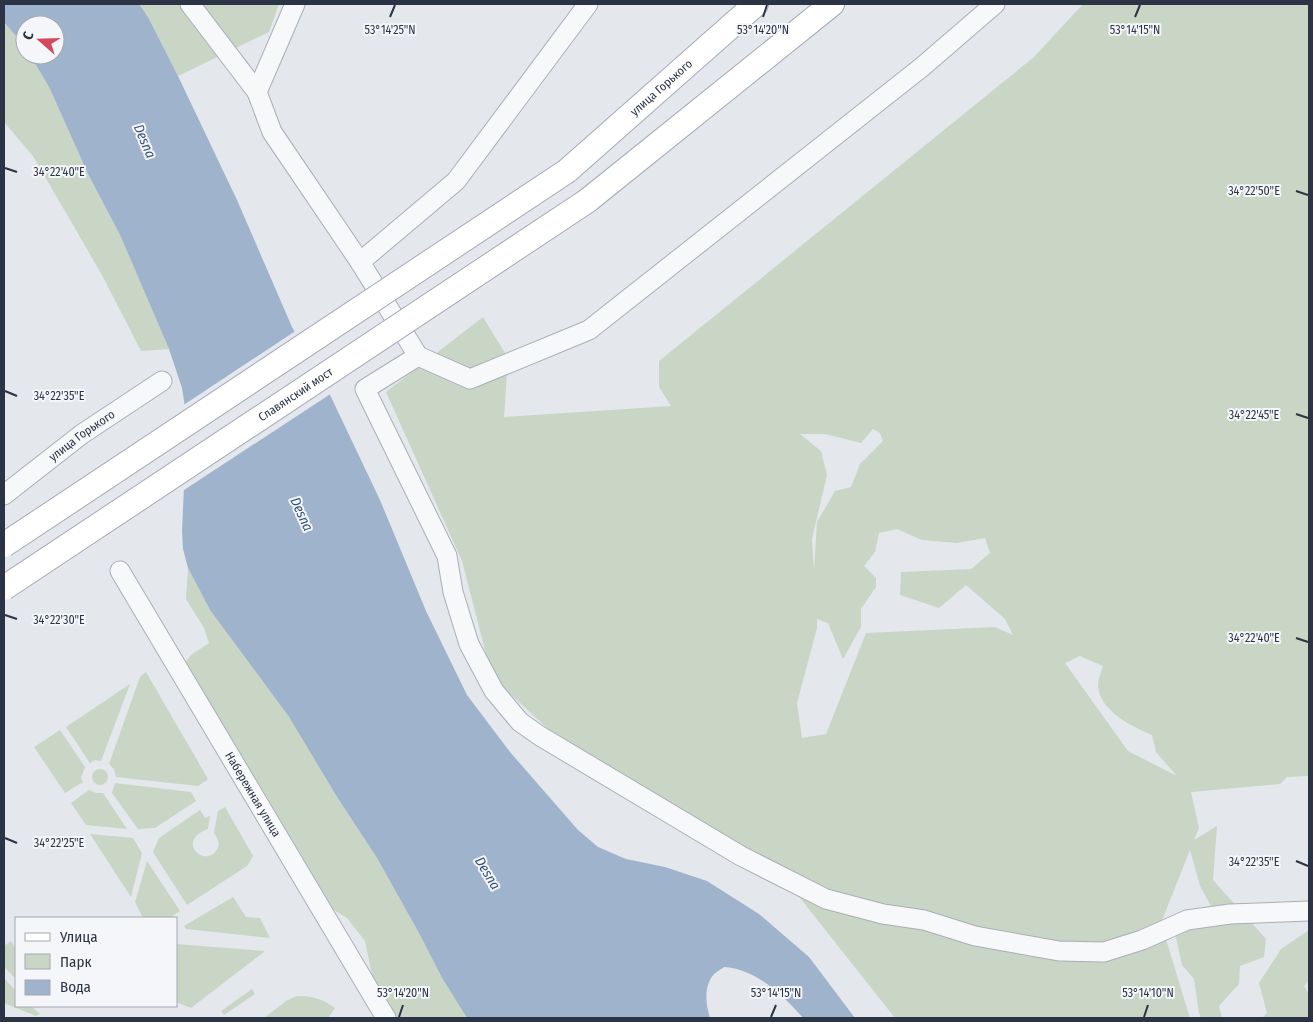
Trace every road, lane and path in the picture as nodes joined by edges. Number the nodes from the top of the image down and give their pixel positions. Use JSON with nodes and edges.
{"nodes":[{"id":1,"x":190,"y":4,"type":"edge"},
{"id":2,"x":295,"y":4,"type":"edge"},
{"id":3,"x":588,"y":4,"type":"edge"},
{"id":4,"x":756,"y":4,"type":"edge"},
{"id":5,"x":832,"y":4,"type":"edge"},
{"id":6,"x":995,"y":4,"type":"edge"},
{"id":7,"x":257,"y":92,"type":"junction"},
{"id":8,"x":360,"y":262,"type":"junction"},
{"id":9,"x":418,"y":356,"type":"junction"},
{"id":10,"x":162,"y":381,"type":"dead end"},
{"id":11,"x":5,"y":492,"type":"edge"},
{"id":12,"x":4,"y":545,"type":"edge"},
{"id":13,"x":120,"y":571,"type":"dead end"},
{"id":14,"x":4,"y":588,"type":"edge"},
{"id":15,"x":1309,"y":911,"type":"edge"},
{"id":16,"x":386,"y":1018,"type":"edge"}],
"edges":[{"from":1,"to":7,"type":"street"},
{"from":2,"to":7,"type":"street"},
{"from":3,"to":8,"type":"street"},
{"from":4,"to":12,"type":"main road","name":"улица Горького","bridge":true},
{"from":5,"to":14,"type":"main road","name":"Славянский мост","bridge":true},
{"from":6,"to":9,"type":"street"},
{"from":7,"to":8,"type":"street"},
{"from":8,"to":9,"type":"street"},
{"from":9,"to":15,"type":"street"},
{"from":10,"to":11,"type":"street","name":"улица Горького"},
{"from":13,"to":16,"type":"street","name":"Набережная улица"}]}
